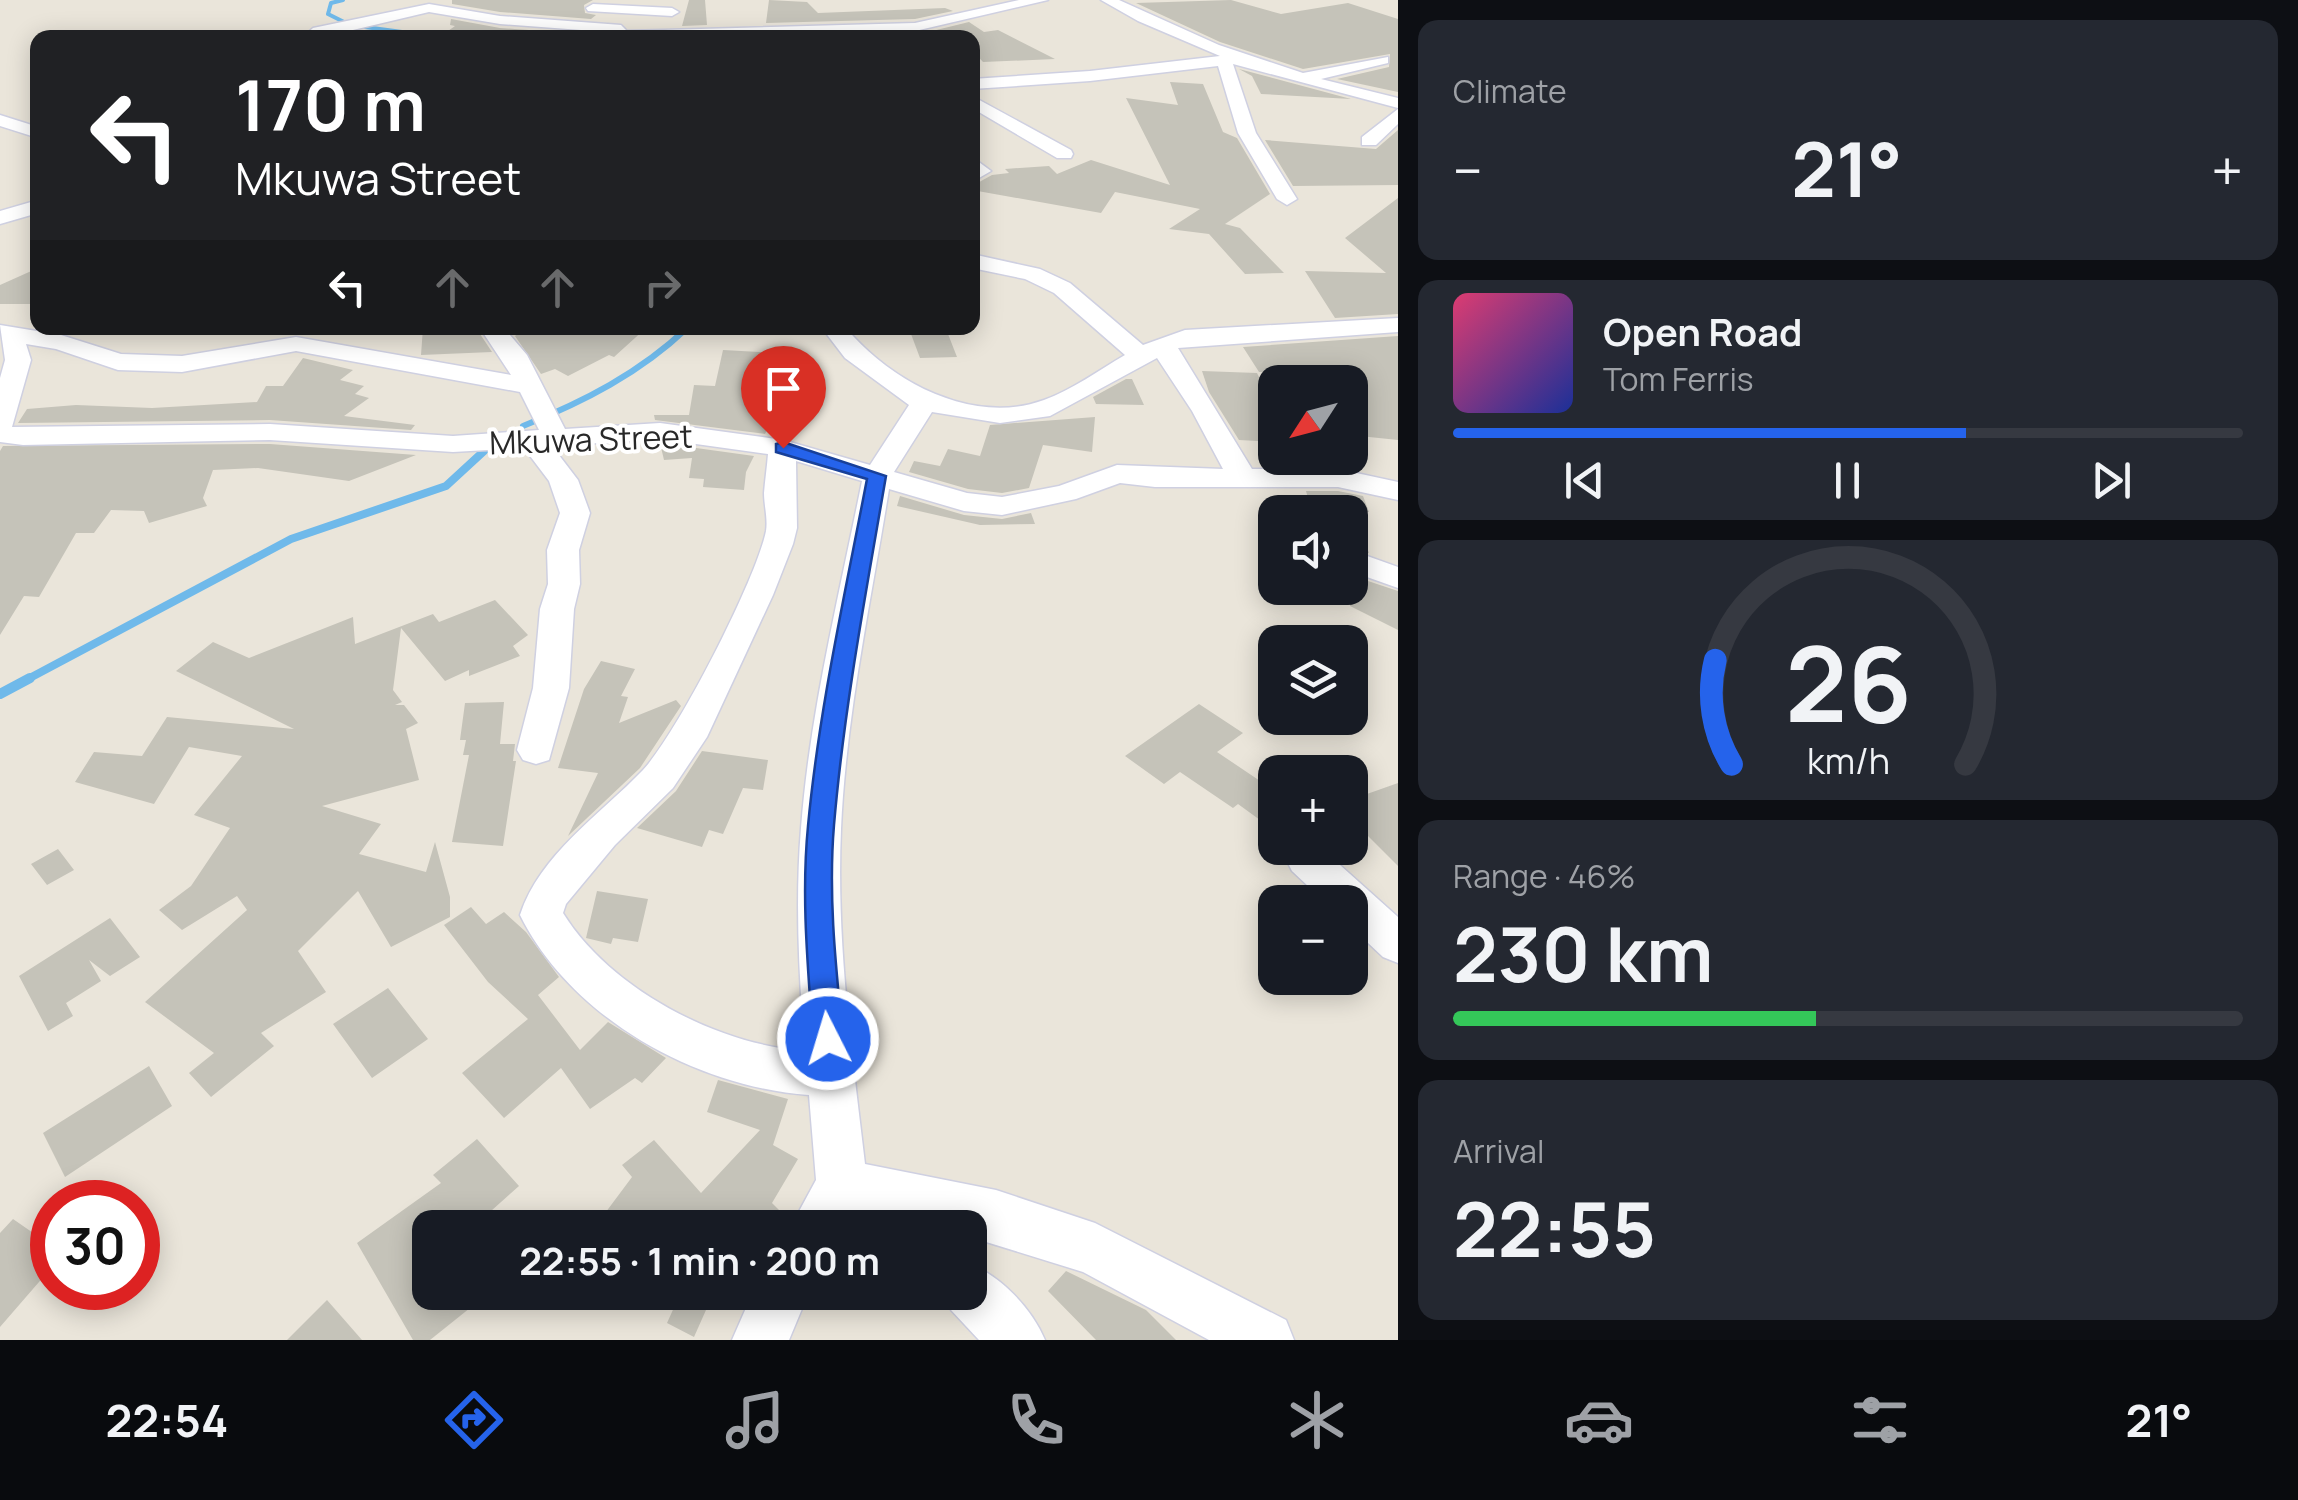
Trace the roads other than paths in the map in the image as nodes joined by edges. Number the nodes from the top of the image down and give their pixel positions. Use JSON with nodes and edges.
{"nodes":[{"id":1,"x":692,"y":0,"type":"edge"},
{"id":2,"x":952,"y":0,"type":"edge"},
{"id":3,"x":1041,"y":0,"type":"edge"},
{"id":4,"x":1134,"y":0,"type":"edge"},
{"id":5,"x":1110,"y":1,"type":"edge"},
{"id":6,"x":572,"y":6,"type":"dead end"},
{"id":7,"x":611,"y":9,"type":"junction"},
{"id":8,"x":850,"y":11,"type":"dead end"},
{"id":9,"x":672,"y":12,"type":"junction"},
{"id":10,"x":716,"y":16,"type":"dead end"},
{"id":11,"x":975,"y":16,"type":"junction"},
{"id":12,"x":534,"y":23,"type":"junction"},
{"id":13,"x":323,"y":30,"type":"edge"},
{"id":14,"x":560,"y":30,"type":"edge"},
{"id":15,"x":591,"y":30,"type":"edge"},
{"id":16,"x":615,"y":30,"type":"edge"},
{"id":17,"x":624,"y":30,"type":"edge"},
{"id":18,"x":718,"y":30,"type":"edge"},
{"id":19,"x":867,"y":30,"type":"joint"},
{"id":20,"x":1230,"y":60,"type":"junction"},
{"id":21,"x":1382,"y":60,"type":"dead end"},
{"id":22,"x":1117,"y":73,"type":"junction"},
{"id":23,"x":1297,"y":79,"type":"junction"},
{"id":24,"x":980,"y":83,"type":"edge"},
{"id":25,"x":1111,"y":92,"type":"dead end"},
{"id":26,"x":1398,"y":103,"type":"edge"},
{"id":27,"x":980,"y":106,"type":"edge"},
{"id":28,"x":1398,"y":114,"type":"edge"},
{"id":29,"x":0,"y":120,"type":"edge"},
{"id":30,"x":30,"y":132,"type":"edge"},
{"id":31,"x":1369,"y":141,"type":"dead end"},
{"id":32,"x":1064,"y":154,"type":"dead end"},
{"id":33,"x":1287,"y":199,"type":"dead end"},
{"id":34,"x":30,"y":209,"type":"edge"},
{"id":35,"x":0,"y":218,"type":"edge"},
{"id":36,"x":980,"y":263,"type":"edge"},
{"id":37,"x":1398,"y":324,"type":"edge"},
{"id":38,"x":6,"y":333,"type":"edge"},
{"id":39,"x":497,"y":335,"type":"edge"},
{"id":40,"x":840,"y":335,"type":"edge"},
{"id":41,"x":1154,"y":351,"type":"junction"},
{"id":42,"x":530,"y":385,"type":"junction"},
{"id":43,"x":924,"y":403,"type":"junction"},
{"id":44,"x":0,"y":425,"type":"edge"},
{"id":45,"x":0,"y":434,"type":"edge"},
{"id":46,"x":545,"y":440,"type":"junction"},
{"id":47,"x":783,"y":448,"type":"junction"},
{"id":48,"x":876,"y":476,"type":"junction"},
{"id":49,"x":1242,"y":478,"type":"junction"},
{"id":50,"x":1398,"y":491,"type":"edge"},
{"id":51,"x":1368,"y":567,"type":"edge"},
{"id":52,"x":1398,"y":578,"type":"edge"},
{"id":53,"x":536,"y":750,"type":"dead end"},
{"id":54,"x":1312,"y":865,"type":"edge"},
{"id":55,"x":1398,"y":944,"type":"edge"},
{"id":56,"x":832,"y":1074,"type":"junction"},
{"id":57,"x":829,"y":1206,"type":"edge"},
{"id":58,"x":987,"y":1309,"type":"edge"},
{"id":59,"x":774,"y":1310,"type":"edge"},
{"id":60,"x":760,"y":1340,"type":"edge"},
{"id":61,"x":1017,"y":1340,"type":"edge"},
{"id":62,"x":1266,"y":1340,"type":"edge"}],
"edges":[{"from":1,"to":9,"type":"street"},
{"from":2,"to":11,"type":"street"},
{"from":3,"to":11,"type":"street"},
{"from":4,"to":5,"type":"street"},
{"from":5,"to":20,"type":"street"},
{"from":6,"to":7,"type":"street"},
{"from":7,"to":9,"type":"street"},
{"from":7,"to":16,"type":"street"},
{"from":8,"to":19,"type":"street"},
{"from":9,"to":17,"type":"street"},
{"from":10,"to":18,"type":"street"},
{"from":11,"to":19,"type":"street"},
{"from":12,"to":13,"type":"street"},
{"from":12,"to":14,"type":"street"},
{"from":12,"to":15,"type":"street"},
{"from":20,"to":22,"type":"street"},
{"from":20,"to":23,"type":"street"},
{"from":20,"to":33,"type":"street"},
{"from":21,"to":23,"type":"street"},
{"from":22,"to":24,"type":"street"},
{"from":22,"to":25,"type":"street"},
{"from":23,"to":26,"type":"street"},
{"from":27,"to":32,"type":"street"},
{"from":28,"to":31,"type":"street"},
{"from":29,"to":30,"type":"street"},
{"from":34,"to":35,"type":"street"},
{"from":36,"to":41,"type":"street"},
{"from":37,"to":41,"type":"street"},
{"from":38,"to":42,"type":"street"},
{"from":38,"to":44,"type":"street"},
{"from":39,"to":42,"type":"street"},
{"from":40,"to":43,"type":"street"},
{"from":41,"to":43,"type":"street"},
{"from":41,"to":49,"type":"street"},
{"from":42,"to":46,"type":"street"},
{"from":43,"to":48,"type":"street"},
{"from":45,"to":46,"type":"street","name":"Mkuwa Street"},
{"from":46,"to":47,"type":"street","name":"Mkuwa Street"},
{"from":46,"to":53,"type":"street"},
{"from":47,"to":48,"type":"street","name":"Mkuwa Street"},
{"from":47,"to":56,"type":"street"},
{"from":48,"to":49,"type":"street","name":"Mkuwa Street"},
{"from":48,"to":56,"type":"street"},
{"from":49,"to":50,"type":"street","name":"Mkuwa Street"},
{"from":51,"to":52,"type":"street"},
{"from":54,"to":55,"type":"street"},
{"from":56,"to":57,"type":"street"},
{"from":57,"to":62,"type":"street"},
{"from":58,"to":61,"type":"street"},
{"from":59,"to":60,"type":"street"}]}
